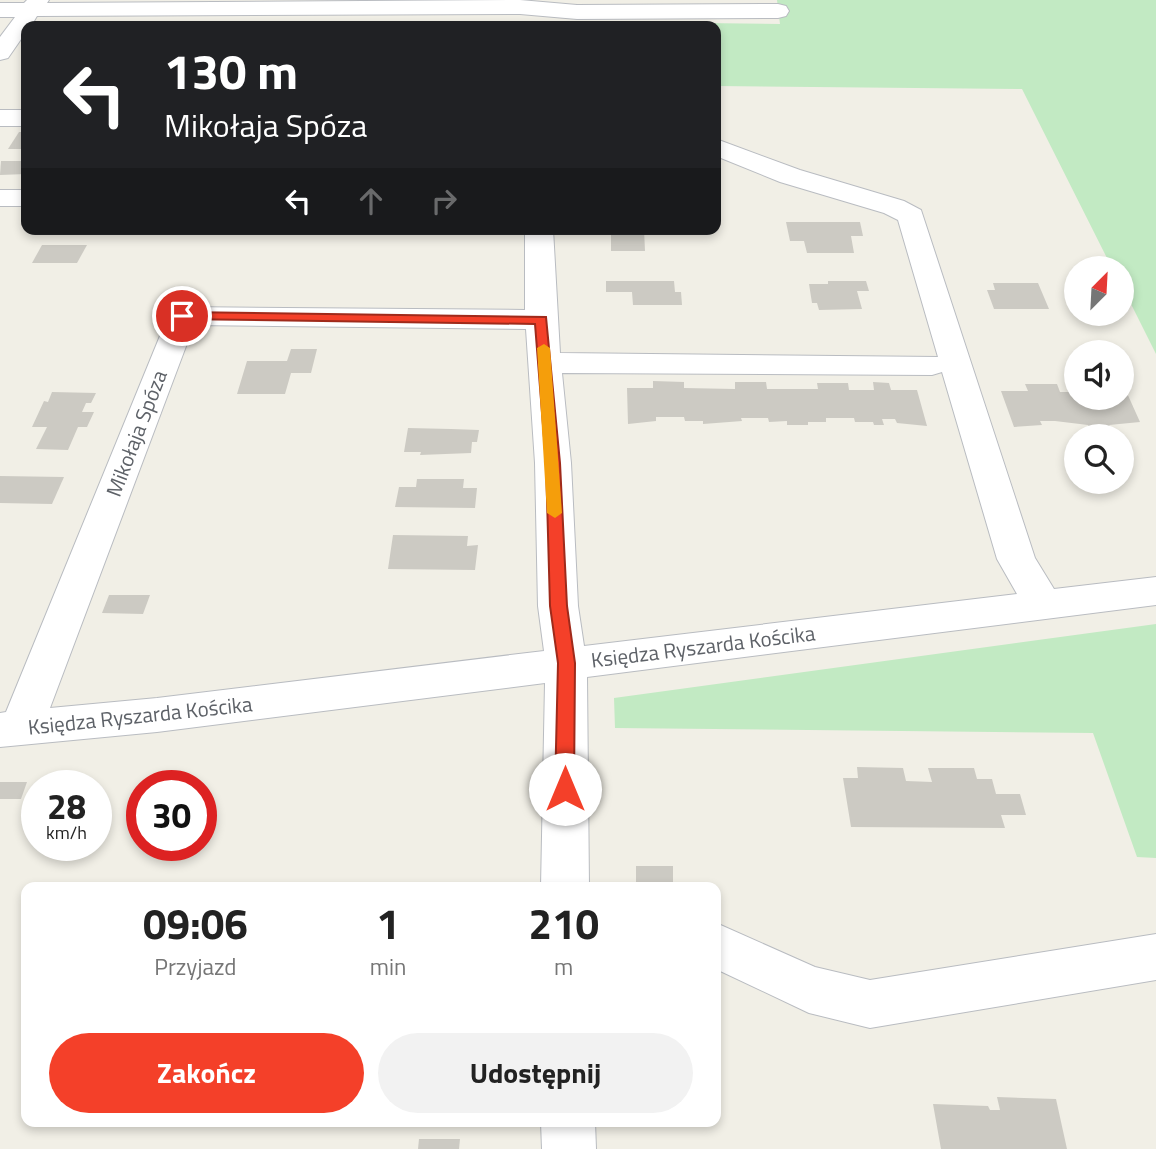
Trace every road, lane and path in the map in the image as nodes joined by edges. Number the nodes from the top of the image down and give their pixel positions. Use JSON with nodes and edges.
{"nodes":[{"id":1,"x":35,"y":4,"type":"edge"},
{"id":2,"x":299,"y":4,"type":"edge"},
{"id":3,"x":714,"y":6,"type":"edge"},
{"id":4,"x":0,"y":10,"type":"edge"},
{"id":5,"x":778,"y":11,"type":"dead end"},
{"id":6,"x":546,"y":12,"type":"edge"},
{"id":7,"x":23,"y":21,"type":"edge"},
{"id":8,"x":21,"y":23,"type":"edge"},
{"id":9,"x":0,"y":52,"type":"edge"},
{"id":10,"x":0,"y":118,"type":"edge"},
{"id":11,"x":21,"y":118,"type":"edge"},
{"id":12,"x":721,"y":149,"type":"edge"},
{"id":13,"x":0,"y":198,"type":"edge"},
{"id":14,"x":21,"y":198,"type":"edge"},
{"id":15,"x":539,"y":235,"type":"edge"},
{"id":16,"x":541,"y":320,"type":"junction"},
{"id":17,"x":545,"y":363,"type":"junction"},
{"id":18,"x":932,"y":365,"type":"dead end"},
{"id":19,"x":1156,"y":591,"type":"edge"},
{"id":20,"x":1043,"y":606,"type":"junction"},
{"id":21,"x":566,"y":663,"type":"junction"},
{"id":22,"x":10,"y":729,"type":"edge"},
{"id":23,"x":565,"y":882,"type":"edge"},
{"id":24,"x":721,"y":947,"type":"edge"},
{"id":25,"x":1156,"y":957,"type":"edge"},
{"id":26,"x":568,"y":1127,"type":"edge"},
{"id":27,"x":569,"y":1149,"type":"edge"}],
"edges":[{"from":1,"to":2,"type":"street"},
{"from":1,"to":4,"type":"street"},
{"from":1,"to":7,"type":"street"},
{"from":2,"to":6,"type":"street"},
{"from":3,"to":5,"type":"street"},
{"from":3,"to":6,"type":"street"},
{"from":8,"to":9,"type":"street"},
{"from":10,"to":11,"type":"street"},
{"from":12,"to":20,"type":"street"},
{"from":13,"to":14,"type":"street"},
{"from":15,"to":16,"type":"street"},
{"from":16,"to":17,"type":"street"},
{"from":16,"to":22,"type":"street","name":"Mikołaja Spóza"},
{"from":17,"to":18,"type":"street"},
{"from":17,"to":21,"type":"street"},
{"from":19,"to":20,"type":"street","name":"Księdza Ryszarda Kościka"},
{"from":20,"to":21,"type":"street","name":"Księdza Ryszarda Kościka"},
{"from":21,"to":22,"type":"street","name":"Księdza Ryszarda Kościka"},
{"from":21,"to":23,"type":"street"},
{"from":24,"to":25,"type":"street"},
{"from":26,"to":27,"type":"street"}]}
